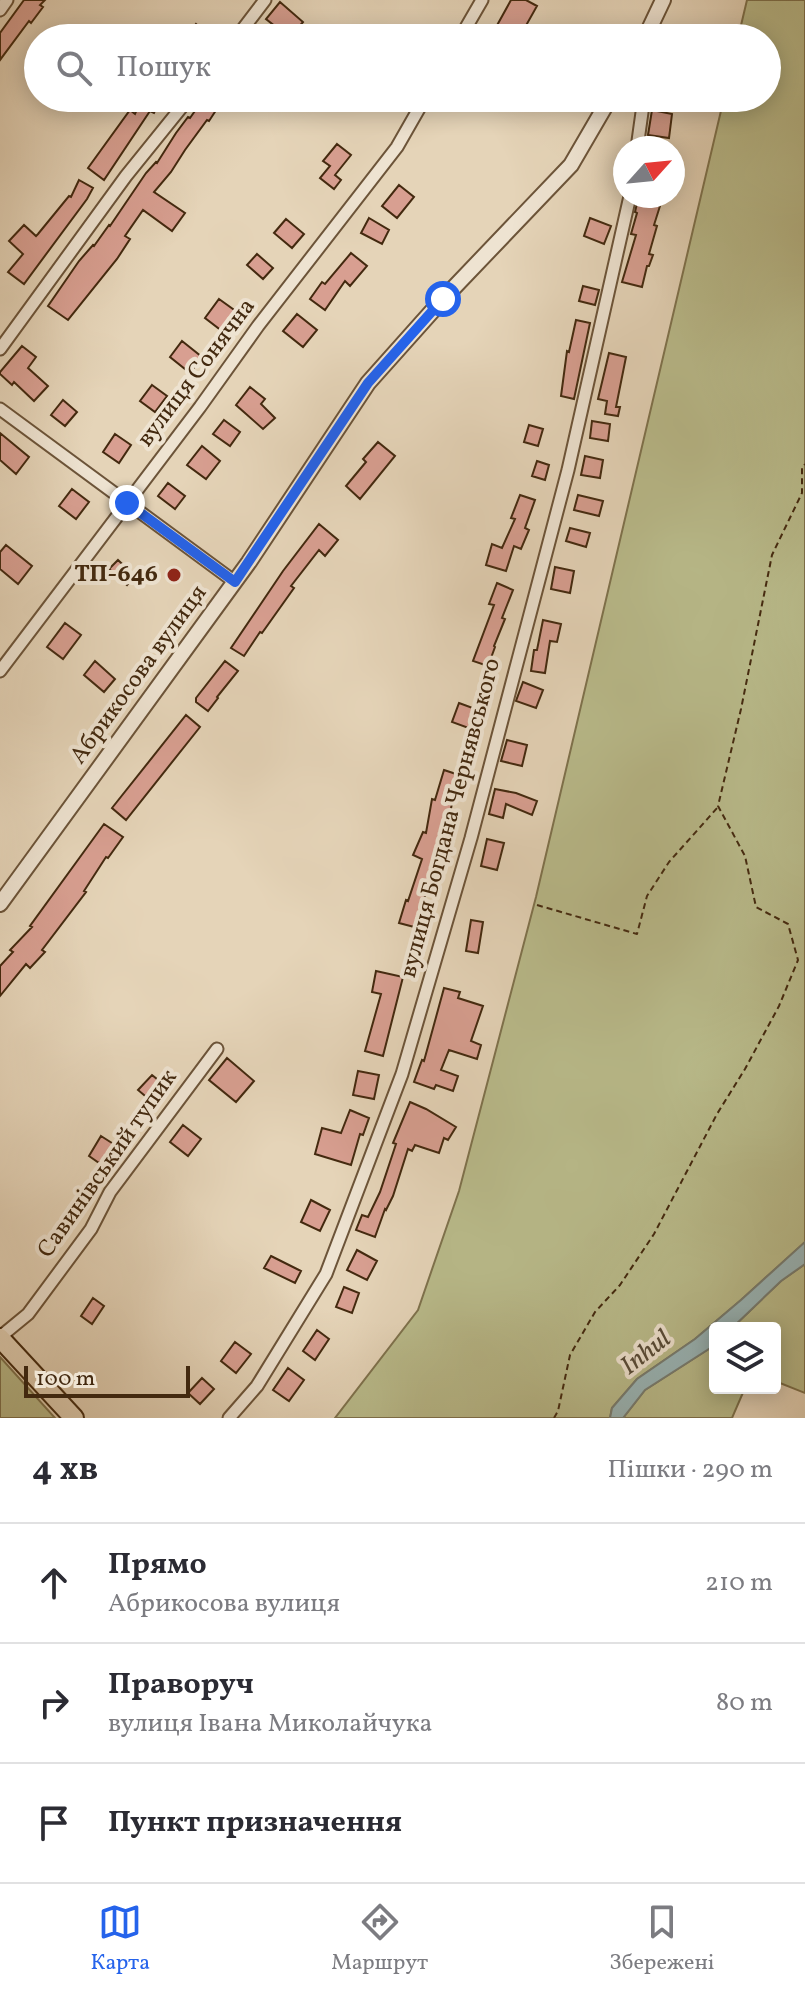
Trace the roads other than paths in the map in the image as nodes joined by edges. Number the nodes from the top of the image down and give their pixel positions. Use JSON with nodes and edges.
{"nodes":[{"id":1,"x":7,"y":0,"type":"edge"},
{"id":2,"x":265,"y":0,"type":"edge"},
{"id":3,"x":482,"y":0,"type":"edge"},
{"id":4,"x":663,"y":0,"type":"edge"},
{"id":5,"x":0,"y":10,"type":"edge"},
{"id":6,"x":247,"y":24,"type":"edge"},
{"id":7,"x":468,"y":24,"type":"edge"},
{"id":8,"x":652,"y":24,"type":"edge"},
{"id":9,"x":178,"y":112,"type":"edge"},
{"id":10,"x":417,"y":112,"type":"edge"},
{"id":11,"x":602,"y":112,"type":"edge"},
{"id":12,"x":642,"y":112,"type":"edge"},
{"id":13,"x":639,"y":136,"type":"edge"},
{"id":14,"x":627,"y":208,"type":"edge"},
{"id":15,"x":0,"y":349,"type":"edge"},
{"id":16,"x":0,"y":409,"type":"edge"},
{"id":17,"x":127,"y":503,"type":"junction"},
{"id":18,"x":235,"y":582,"type":"junction"},
{"id":19,"x":0,"y":671,"type":"edge"},
{"id":20,"x":0,"y":904,"type":"edge"},
{"id":21,"x":217,"y":1049,"type":"dead end"},
{"id":22,"x":0,"y":1337,"type":"edge"},
{"id":23,"x":74,"y":1418,"type":"edge"},
{"id":24,"x":229,"y":1418,"type":"edge"}],
"edges":[{"from":1,"to":5,"type":"street"},
{"from":2,"to":6,"type":"street"},
{"from":3,"to":7,"type":"street"},
{"from":4,"to":8,"type":"street"},
{"from":9,"to":15,"type":"street"},
{"from":10,"to":17,"type":"street","name":"вулиця Сонячна"},
{"from":11,"to":18,"type":"street","name":"Абрикосова вулиця"},
{"from":12,"to":13,"type":"street"},
{"from":14,"to":24,"type":"street","name":"вулиця Богдана Чернявського"},
{"from":16,"to":17,"type":"street"},
{"from":17,"to":18,"type":"street"},
{"from":17,"to":19,"type":"street","name":"вулиця Сонячна"},
{"from":18,"to":20,"type":"street","name":"Абрикосова вулиця"},
{"from":21,"to":22,"type":"street","name":"Савинівський тупик"},
{"from":22,"to":23,"type":"main road"}]}
